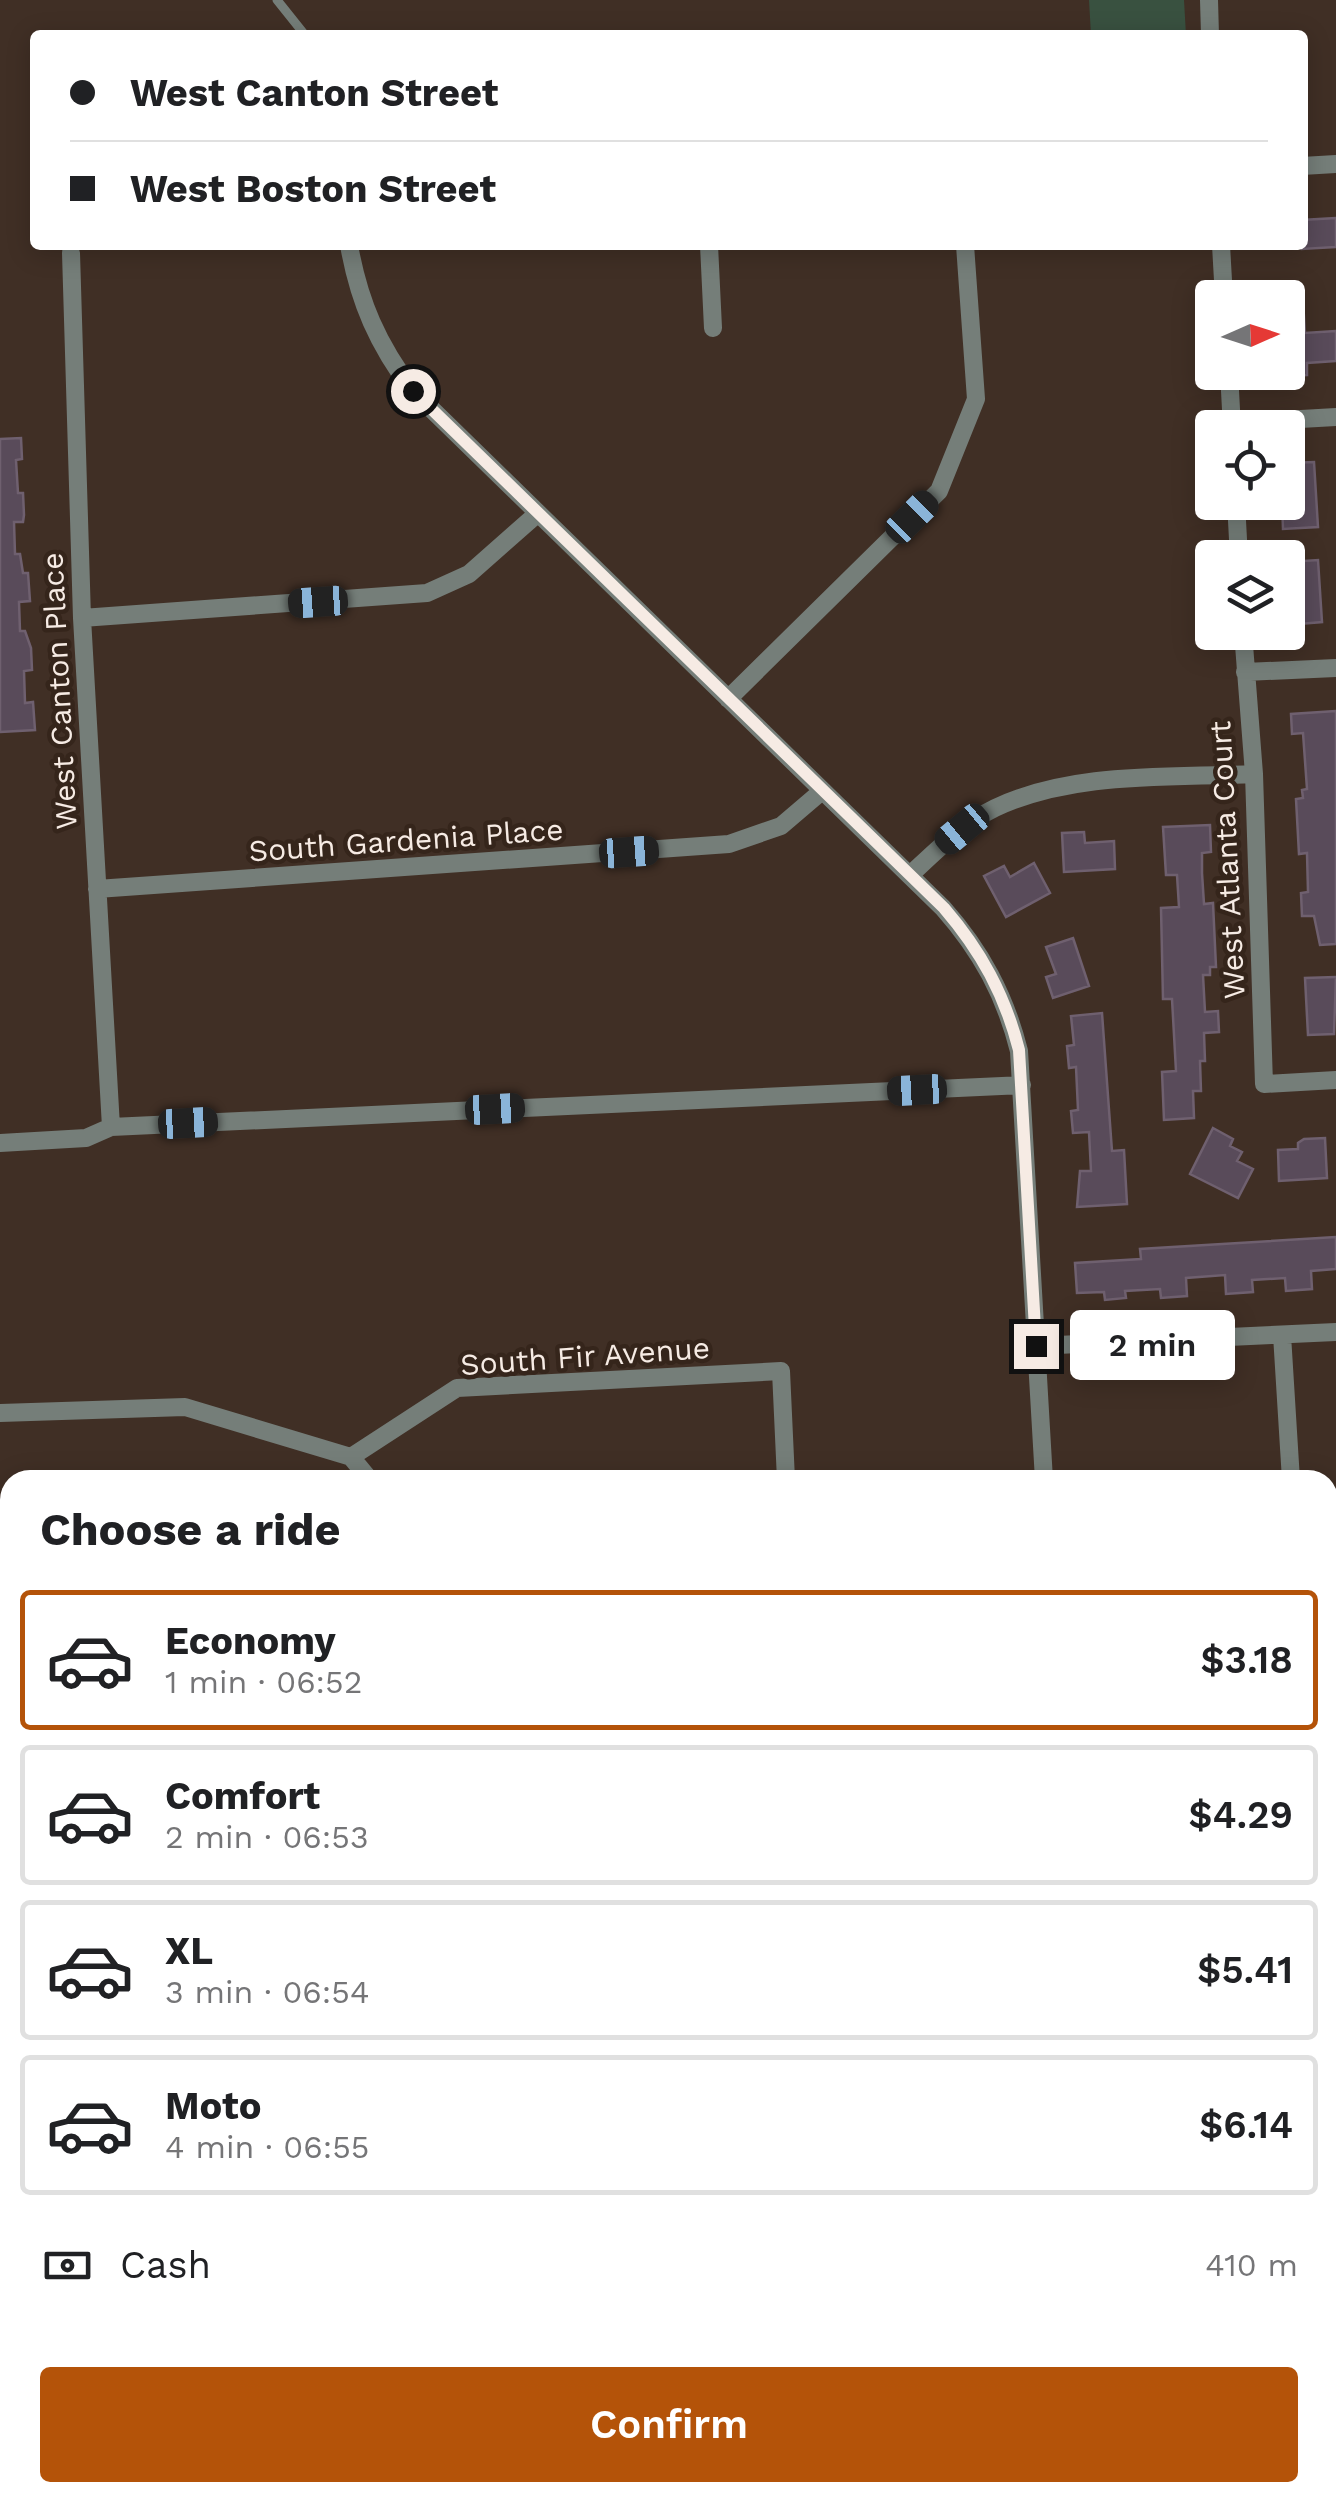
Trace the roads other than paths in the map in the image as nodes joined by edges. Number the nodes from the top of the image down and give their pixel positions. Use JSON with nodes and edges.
{"nodes":[{"id":1,"x":277,"y":0,"type":"edge"},
{"id":2,"x":1208,"y":0,"type":"edge"},
{"id":3,"x":300,"y":30,"type":"edge"},
{"id":4,"x":1210,"y":30,"type":"edge"},
{"id":5,"x":1336,"y":164,"type":"edge"},
{"id":6,"x":1308,"y":166,"type":"edge"},
{"id":7,"x":350,"y":250,"type":"edge"},
{"id":8,"x":709,"y":250,"type":"edge"},
{"id":9,"x":965,"y":250,"type":"edge"},
{"id":10,"x":1221,"y":250,"type":"edge"},
{"id":11,"x":71,"y":253,"type":"dead end"},
{"id":12,"x":1223,"y":280,"type":"edge"},
{"id":13,"x":713,"y":328,"type":"dead end"},
{"id":14,"x":1336,"y":416,"type":"edge"},
{"id":15,"x":1305,"y":419,"type":"edge"},
{"id":16,"x":537,"y":514,"type":"junction"},
{"id":17,"x":82,"y":618,"type":"junction"},
{"id":18,"x":1244,"y":650,"type":"edge"},
{"id":19,"x":1336,"y":668,"type":"edge"},
{"id":20,"x":1245,"y":672,"type":"junction"},
{"id":21,"x":728,"y":699,"type":"junction"},
{"id":22,"x":1254,"y":774,"type":"junction"},
{"id":23,"x":822,"y":790,"type":"junction"},
{"id":24,"x":910,"y":875,"type":"junction"},
{"id":25,"x":97,"y":889,"type":"junction"},
{"id":26,"x":1336,"y":1080,"type":"edge"},
{"id":27,"x":1022,"y":1085,"type":"junction"},
{"id":28,"x":111,"y":1127,"type":"junction"},
{"id":29,"x":0,"y":1143,"type":"edge"},
{"id":30,"x":1336,"y":1332,"type":"edge"},
{"id":31,"x":1282,"y":1334,"type":"junction"},
{"id":32,"x":1036,"y":1346,"type":"junction"},
{"id":33,"x":0,"y":1413,"type":"edge"},
{"id":34,"x":350,"y":1457,"type":"junction"},
{"id":35,"x":361,"y":1470,"type":"edge"},
{"id":36,"x":786,"y":1470,"type":"edge"},
{"id":37,"x":1043,"y":1470,"type":"edge"},
{"id":38,"x":1290,"y":1470,"type":"edge"}],
"edges":[{"from":1,"to":3,"type":"lane"},
{"from":2,"to":4,"type":"street"},
{"from":5,"to":6,"type":"street"},
{"from":7,"to":16,"type":"street"},
{"from":8,"to":13,"type":"street"},
{"from":9,"to":21,"type":"street"},
{"from":10,"to":12,"type":"street"},
{"from":11,"to":17,"type":"street","name":"West Canton Place"},
{"from":14,"to":15,"type":"street"},
{"from":16,"to":17,"type":"street"},
{"from":16,"to":21,"type":"street"},
{"from":17,"to":25,"type":"street","name":"West Canton Place"},
{"from":18,"to":20,"type":"street","name":"West Atlanta Court"},
{"from":19,"to":20,"type":"street"},
{"from":20,"to":22,"type":"street","name":"West Atlanta Court"},
{"from":21,"to":23,"type":"street"},
{"from":22,"to":24,"type":"street"},
{"from":22,"to":26,"type":"street","name":"West Atlanta Court"},
{"from":23,"to":24,"type":"street"},
{"from":23,"to":25,"type":"street","name":"South Gardenia Place"},
{"from":24,"to":27,"type":"street"},
{"from":25,"to":28,"type":"street","name":"West Canton Place"},
{"from":27,"to":28,"type":"street"},
{"from":27,"to":32,"type":"street"},
{"from":28,"to":29,"type":"street"},
{"from":30,"to":31,"type":"street"},
{"from":31,"to":32,"type":"street"},
{"from":31,"to":38,"type":"street"},
{"from":32,"to":37,"type":"street"},
{"from":33,"to":34,"type":"street"},
{"from":34,"to":35,"type":"street"},
{"from":34,"to":36,"type":"street","name":"South Fir Avenue"}]}
